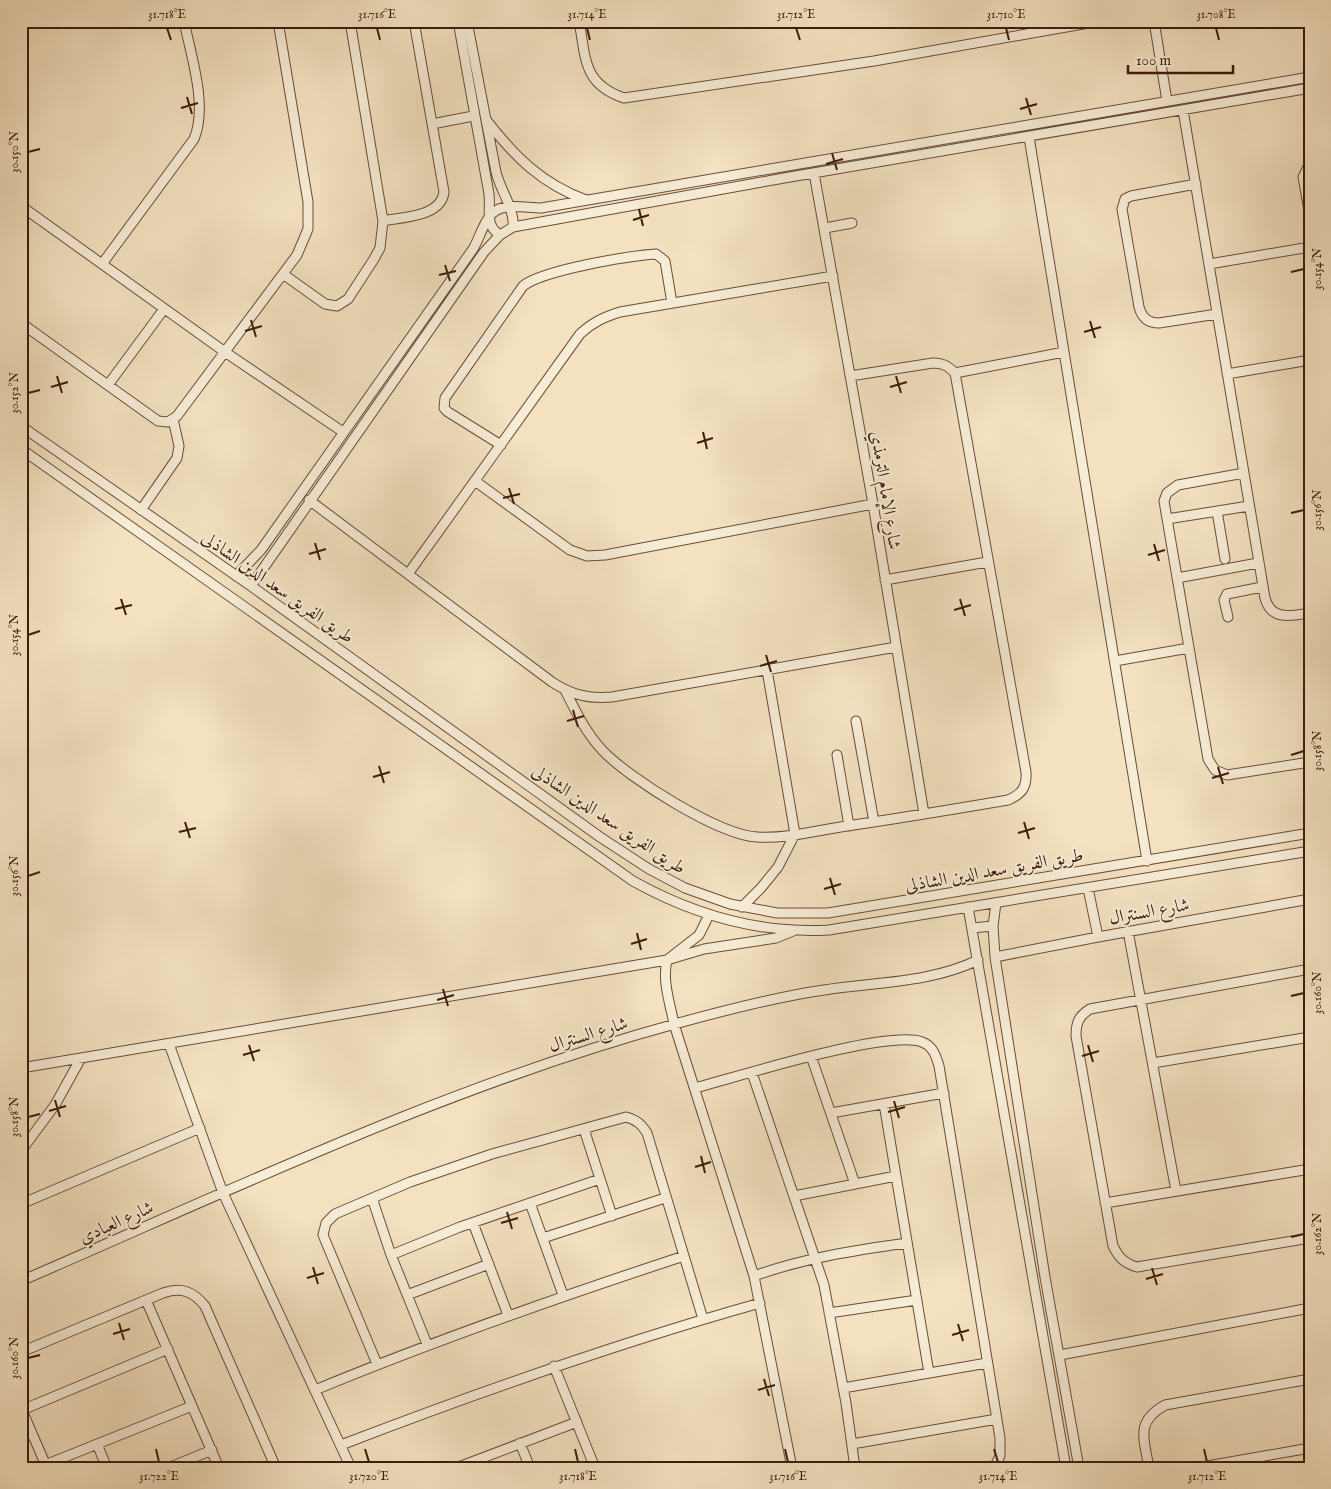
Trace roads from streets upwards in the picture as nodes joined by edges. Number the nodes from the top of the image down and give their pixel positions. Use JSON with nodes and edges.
{"nodes":[{"id":1,"x":184,"y":21,"type":"edge"},
{"id":2,"x":278,"y":21,"type":"edge"},
{"id":3,"x":350,"y":21,"type":"edge"},
{"id":4,"x":414,"y":21,"type":"edge"},
{"id":5,"x":458,"y":21,"type":"edge"},
{"id":6,"x":467,"y":21,"type":"edge"},
{"id":7,"x":579,"y":21,"type":"edge"},
{"id":8,"x":1100,"y":21,"type":"edge"},
{"id":9,"x":1154,"y":21,"type":"edge"},
{"id":10,"x":472,"y":48,"type":"junction"},
{"id":11,"x":462,"y":50,"type":"junction"},
{"id":12,"x":1305,"y":78,"type":"edge"},
{"id":13,"x":1306,"y":89,"type":"edge"},
{"id":14,"x":1211,"y":94,"type":"junction"},
{"id":15,"x":1167,"y":101,"type":"junction"},
{"id":16,"x":1212,"y":105,"type":"junction"},
{"id":17,"x":1128,"y":108,"type":"junction"},
{"id":18,"x":1183,"y":110,"type":"junction"},
{"id":19,"x":473,"y":116,"type":"junction"},
{"id":20,"x":486,"y":118,"type":"junction"},
{"id":21,"x":1060,"y":120,"type":"junction"},
{"id":22,"x":1130,"y":120,"type":"junction"},
{"id":23,"x":432,"y":124,"type":"junction"},
{"id":24,"x":1062,"y":131,"type":"junction"},
{"id":25,"x":984,"y":133,"type":"junction"},
{"id":26,"x":1029,"y":137,"type":"junction"},
{"id":27,"x":986,"y":144,"type":"junction"},
{"id":28,"x":845,"y":156,"type":"junction"},
{"id":29,"x":1310,"y":164,"type":"edge"},
{"id":30,"x":782,"y":167,"type":"junction"},
{"id":31,"x":847,"y":167,"type":"junction"},
{"id":32,"x":814,"y":173,"type":"junction"},
{"id":33,"x":784,"y":178,"type":"junction"},
{"id":34,"x":1196,"y":184,"type":"junction"},
{"id":35,"x":499,"y":185,"type":"junction"},
{"id":36,"x":487,"y":189,"type":"junction"},
{"id":37,"x":586,"y":200,"type":"junction"},
{"id":38,"x":21,"y":206,"type":"edge"},
{"id":39,"x":508,"y":206,"type":"junction"},
{"id":40,"x":540,"y":208,"type":"junction"},
{"id":41,"x":1310,"y":216,"type":"edge"},
{"id":42,"x":489,"y":217,"type":"junction"},
{"id":43,"x":543,"y":220,"type":"junction"},
{"id":44,"x":383,"y":221,"type":"junction"},
{"id":45,"x":852,"y":223,"type":"dead end"},
{"id":46,"x":513,"y":227,"type":"junction"},
{"id":47,"x":824,"y":228,"type":"junction"},
{"id":48,"x":500,"y":235,"type":"junction"},
{"id":49,"x":476,"y":246,"type":"junction"},
{"id":50,"x":1310,"y":247,"type":"edge"},
{"id":51,"x":484,"y":252,"type":"junction"},
{"id":52,"x":102,"y":264,"type":"junction"},
{"id":53,"x":1209,"y":264,"type":"junction"},
{"id":54,"x":283,"y":274,"type":"junction"},
{"id":55,"x":833,"y":276,"type":"junction"},
{"id":56,"x":672,"y":303,"type":"junction"},
{"id":57,"x":164,"y":309,"type":"junction"},
{"id":58,"x":1217,"y":314,"type":"junction"},
{"id":59,"x":25,"y":325,"type":"edge"},
{"id":60,"x":21,"y":338,"type":"edge"},
{"id":61,"x":225,"y":352,"type":"junction"},
{"id":62,"x":1064,"y":352,"type":"junction"},
{"id":63,"x":1310,"y":360,"type":"edge"},
{"id":64,"x":955,"y":373,"type":"junction"},
{"id":65,"x":1227,"y":374,"type":"junction"},
{"id":66,"x":850,"y":376,"type":"junction"},
{"id":67,"x":378,"y":383,"type":"junction"},
{"id":68,"x":108,"y":385,"type":"junction"},
{"id":69,"x":386,"y":390,"type":"junction"},
{"id":70,"x":370,"y":394,"type":"junction"},
{"id":71,"x":380,"y":399,"type":"junction"},
{"id":72,"x":173,"y":419,"type":"junction"},
{"id":73,"x":21,"y":426,"type":"edge"},
{"id":74,"x":343,"y":432,"type":"junction"},
{"id":75,"x":501,"y":445,"type":"junction"},
{"id":76,"x":21,"y":449,"type":"edge"},
{"id":77,"x":321,"y":463,"type":"junction"},
{"id":78,"x":331,"y":469,"type":"junction"},
{"id":79,"x":1244,"y":473,"type":"junction"},
{"id":80,"x":475,"y":481,"type":"junction"},
{"id":81,"x":310,"y":500,"type":"junction"},
{"id":82,"x":872,"y":504,"type":"junction"},
{"id":83,"x":1249,"y":506,"type":"junction"},
{"id":84,"x":141,"y":510,"type":"junction"},
{"id":85,"x":1217,"y":511,"type":"junction"},
{"id":86,"x":1167,"y":519,"type":"junction"},
{"id":87,"x":261,"y":550,"type":"junction"},
{"id":88,"x":271,"y":556,"type":"junction"},
{"id":89,"x":1225,"y":559,"type":"dead end"},
{"id":90,"x":987,"y":562,"type":"junction"},
{"id":91,"x":1258,"y":563,"type":"junction"},
{"id":92,"x":408,"y":574,"type":"junction"},
{"id":93,"x":236,"y":576,"type":"junction"},
{"id":94,"x":1177,"y":578,"type":"junction"},
{"id":95,"x":884,"y":580,"type":"junction"},
{"id":96,"x":251,"y":586,"type":"junction"},
{"id":97,"x":1262,"y":587,"type":"junction"},
{"id":98,"x":1310,"y":613,"type":"edge"},
{"id":99,"x":1228,"y":617,"type":"dead end"},
{"id":100,"x":896,"y":647,"type":"junction"},
{"id":101,"x":1189,"y":648,"type":"junction"},
{"id":102,"x":1115,"y":662,"type":"junction"},
{"id":103,"x":767,"y":670,"type":"junction"},
{"id":104,"x":565,"y":690,"type":"junction"},
{"id":105,"x":856,"y":721,"type":"dead end"},
{"id":106,"x":837,"y":755,"type":"dead end"},
{"id":107,"x":1310,"y":762,"type":"edge"},
{"id":108,"x":500,"y":764,"type":"junction"},
{"id":109,"x":489,"y":779,"type":"junction"},
{"id":110,"x":525,"y":783,"type":"junction"},
{"id":111,"x":512,"y":796,"type":"junction"},
{"id":112,"x":924,"y":814,"type":"junction"},
{"id":113,"x":874,"y":822,"type":"junction"},
{"id":114,"x":849,"y":826,"type":"junction"},
{"id":115,"x":1310,"y":833,"type":"edge"},
{"id":116,"x":795,"y":834,"type":"junction"},
{"id":117,"x":1288,"y":836,"type":"junction"},
{"id":118,"x":1310,"y":851,"type":"edge"},
{"id":119,"x":1289,"y":854,"type":"junction"},
{"id":120,"x":1147,"y":861,"type":"junction"},
{"id":121,"x":1088,"y":888,"type":"junction"},
{"id":122,"x":932,"y":897,"type":"junction"},
{"id":123,"x":1310,"y":899,"type":"edge"},
{"id":124,"x":899,"y":903,"type":"junction"},
{"id":125,"x":996,"y":903,"type":"junction"},
{"id":126,"x":742,"y":907,"type":"junction"},
{"id":127,"x":968,"y":907,"type":"junction"},
{"id":128,"x":709,"y":914,"type":"junction"},
{"id":129,"x":932,"y":914,"type":"junction"},
{"id":130,"x":899,"y":919,"type":"junction"},
{"id":131,"x":993,"y":926,"type":"junction"},
{"id":132,"x":972,"y":928,"type":"junction"},
{"id":133,"x":793,"y":931,"type":"junction"},
{"id":134,"x":1128,"y":931,"type":"junction"},
{"id":135,"x":1098,"y":936,"type":"junction"},
{"id":136,"x":995,"y":957,"type":"junction"},
{"id":137,"x":667,"y":960,"type":"junction"},
{"id":138,"x":978,"y":960,"type":"junction"},
{"id":139,"x":1310,"y":969,"type":"edge"},
{"id":140,"x":1141,"y":1000,"type":"junction"},
{"id":141,"x":674,"y":1024,"type":"junction"},
{"id":142,"x":1310,"y":1036,"type":"edge"},
{"id":143,"x":169,"y":1044,"type":"junction"},
{"id":144,"x":811,"y":1056,"type":"junction"},
{"id":145,"x":81,"y":1058,"type":"junction"},
{"id":146,"x":1153,"y":1063,"type":"junction"},
{"id":147,"x":21,"y":1068,"type":"edge"},
{"id":148,"x":752,"y":1073,"type":"junction"},
{"id":149,"x":695,"y":1088,"type":"junction"},
{"id":150,"x":944,"y":1093,"type":"junction"},
{"id":151,"x":884,"y":1104,"type":"junction"},
{"id":152,"x":831,"y":1114,"type":"junction"},
{"id":153,"x":200,"y":1128,"type":"junction"},
{"id":154,"x":584,"y":1130,"type":"junction"},
{"id":155,"x":21,"y":1151,"type":"edge"},
{"id":156,"x":1310,"y":1169,"type":"edge"},
{"id":157,"x":896,"y":1176,"type":"junction"},
{"id":158,"x":600,"y":1180,"type":"junction"},
{"id":159,"x":855,"y":1184,"type":"junction"},
{"id":160,"x":1176,"y":1191,"type":"junction"},
{"id":161,"x":223,"y":1193,"type":"junction"},
{"id":162,"x":794,"y":1196,"type":"junction"},
{"id":163,"x":372,"y":1198,"type":"junction"},
{"id":164,"x":665,"y":1198,"type":"junction"},
{"id":165,"x":530,"y":1202,"type":"junction"},
{"id":166,"x":1105,"y":1203,"type":"junction"},
{"id":167,"x":21,"y":1204,"type":"edge"},
{"id":168,"x":612,"y":1216,"type":"junction"},
{"id":169,"x":473,"y":1223,"type":"junction"},
{"id":170,"x":543,"y":1238,"type":"junction"},
{"id":171,"x":1310,"y":1238,"type":"edge"},
{"id":172,"x":908,"y":1243,"type":"junction"},
{"id":173,"x":391,"y":1255,"type":"junction"},
{"id":174,"x":684,"y":1256,"type":"junction"},
{"id":175,"x":815,"y":1258,"type":"junction"},
{"id":176,"x":488,"y":1264,"type":"junction"},
{"id":177,"x":754,"y":1276,"type":"junction"},
{"id":178,"x":21,"y":1281,"type":"edge"},
{"id":179,"x":407,"y":1295,"type":"junction"},
{"id":180,"x":563,"y":1295,"type":"junction"},
{"id":181,"x":146,"y":1300,"type":"junction"},
{"id":182,"x":917,"y":1300,"type":"junction"},
{"id":183,"x":760,"y":1303,"type":"junction"},
{"id":184,"x":1310,"y":1308,"type":"edge"},
{"id":185,"x":829,"y":1313,"type":"junction"},
{"id":186,"x":508,"y":1315,"type":"junction"},
{"id":187,"x":703,"y":1319,"type":"junction"},
{"id":188,"x":427,"y":1344,"type":"junction"},
{"id":189,"x":168,"y":1349,"type":"junction"},
{"id":190,"x":21,"y":1352,"type":"edge"},
{"id":191,"x":1060,"y":1354,"type":"junction"},
{"id":192,"x":987,"y":1363,"type":"junction"},
{"id":193,"x":377,"y":1364,"type":"junction"},
{"id":194,"x":554,"y":1366,"type":"junction"},
{"id":195,"x":929,"y":1373,"type":"junction"},
{"id":196,"x":1310,"y":1379,"type":"edge"},
{"id":197,"x":843,"y":1388,"type":"junction"},
{"id":198,"x":315,"y":1390,"type":"junction"},
{"id":199,"x":192,"y":1406,"type":"junction"},
{"id":200,"x":22,"y":1409,"type":"edge"},
{"id":201,"x":997,"y":1419,"type":"junction"},
{"id":202,"x":576,"y":1422,"type":"junction"},
{"id":203,"x":520,"y":1443,"type":"junction"},
{"id":204,"x":97,"y":1444,"type":"junction"},
{"id":205,"x":852,"y":1444,"type":"junction"},
{"id":206,"x":341,"y":1445,"type":"junction"},
{"id":207,"x":1310,"y":1448,"type":"edge"},
{"id":208,"x":212,"y":1450,"type":"junction"},
{"id":209,"x":46,"y":1466,"type":"edge"},
{"id":210,"x":1217,"y":1466,"type":"edge"},
{"id":211,"x":107,"y":1468,"type":"edge"},
{"id":212,"x":168,"y":1468,"type":"edge"},
{"id":213,"x":219,"y":1468,"type":"edge"},
{"id":214,"x":276,"y":1468,"type":"edge"},
{"id":215,"x":351,"y":1468,"type":"edge"},
{"id":216,"x":456,"y":1468,"type":"edge"},
{"id":217,"x":530,"y":1468,"type":"edge"},
{"id":218,"x":596,"y":1468,"type":"edge"},
{"id":219,"x":792,"y":1468,"type":"edge"},
{"id":220,"x":855,"y":1468,"type":"edge"},
{"id":221,"x":994,"y":1468,"type":"edge"},
{"id":222,"x":1066,"y":1468,"type":"edge"},
{"id":223,"x":1078,"y":1468,"type":"edge"},
{"id":224,"x":1149,"y":1468,"type":"edge"},
{"id":225,"x":1196,"y":1468,"type":"edge"}],
"edges":[{"from":1,"to":52,"type":"street"},
{"from":2,"to":54,"type":"street"},
{"from":3,"to":44,"type":"street"},
{"from":4,"to":23,"type":"street"},
{"from":5,"to":11,"type":"street"},
{"from":6,"to":10,"type":"street"},
{"from":7,"to":8,"type":"street"},
{"from":9,"to":15,"type":"street"},
{"from":10,"to":11,"type":"street"},
{"from":10,"to":20,"type":"street"},
{"from":11,"to":19,"type":"street"},
{"from":12,"to":13,"type":"street"},
{"from":12,"to":14,"type":"street"},
{"from":13,"to":16,"type":"street"},
{"from":14,"to":15,"type":"street"},
{"from":14,"to":16,"type":"street"},
{"from":15,"to":17,"type":"street"},
{"from":16,"to":18,"type":"street"},
{"from":17,"to":21,"type":"street"},
{"from":17,"to":22,"type":"street"},
{"from":18,"to":22,"type":"street"},
{"from":18,"to":34,"type":"street"},
{"from":19,"to":23,"type":"street"},
{"from":19,"to":36,"type":"street"},
{"from":20,"to":35,"type":"street"},
{"from":20,"to":37,"type":"street"},
{"from":21,"to":24,"type":"street"},
{"from":21,"to":25,"type":"street"},
{"from":22,"to":24,"type":"street"},
{"from":23,"to":44,"type":"street"},
{"from":24,"to":26,"type":"street"},
{"from":25,"to":27,"type":"street"},
{"from":25,"to":28,"type":"street"},
{"from":26,"to":27,"type":"street"},
{"from":26,"to":62,"type":"street"},
{"from":27,"to":31,"type":"street"},
{"from":28,"to":30,"type":"street"},
{"from":28,"to":31,"type":"street"},
{"from":29,"to":41,"type":"street"},
{"from":30,"to":33,"type":"street"},
{"from":30,"to":37,"type":"street"},
{"from":31,"to":32,"type":"street"},
{"from":32,"to":33,"type":"street"},
{"from":32,"to":47,"type":"street","name":"شارع الإمام الترمذي"},
{"from":33,"to":43,"type":"street"},
{"from":34,"to":53,"type":"street"},
{"from":34,"to":58,"type":"street"},
{"from":35,"to":36,"type":"street"},
{"from":35,"to":39,"type":"street"},
{"from":36,"to":42,"type":"street"},
{"from":37,"to":40,"type":"street"},
{"from":38,"to":52,"type":"street"},
{"from":39,"to":40,"type":"street"},
{"from":39,"to":42,"type":"street"},
{"from":39,"to":46,"type":"street"},
{"from":40,"to":43,"type":"street"},
{"from":42,"to":48,"type":"street"},
{"from":42,"to":49,"type":"street"},
{"from":43,"to":46,"type":"street"},
{"from":44,"to":54,"type":"street"},
{"from":45,"to":47,"type":"street"},
{"from":46,"to":48,"type":"street"},
{"from":47,"to":55,"type":"street","name":"شارع الإمام الترمذي"},
{"from":48,"to":51,"type":"street"},
{"from":49,"to":51,"type":"street"},
{"from":49,"to":67,"type":"street"},
{"from":50,"to":53,"type":"street"},
{"from":51,"to":69,"type":"street"},
{"from":52,"to":57,"type":"street"},
{"from":53,"to":58,"type":"street"},
{"from":54,"to":61,"type":"street"},
{"from":55,"to":56,"type":"street"},
{"from":55,"to":66,"type":"street","name":"شارع الإمام الترمذي"},
{"from":56,"to":75,"type":"street"},
{"from":56,"to":75,"type":"street"},
{"from":57,"to":61,"type":"street"},
{"from":57,"to":68,"type":"street"},
{"from":58,"to":65,"type":"street"},
{"from":59,"to":60,"type":"street"},
{"from":59,"to":68,"type":"street"},
{"from":61,"to":72,"type":"street"},
{"from":61,"to":74,"type":"street"},
{"from":62,"to":64,"type":"street"},
{"from":62,"to":102,"type":"street"},
{"from":63,"to":65,"type":"street"},
{"from":64,"to":66,"type":"street"},
{"from":64,"to":90,"type":"street"},
{"from":65,"to":79,"type":"street"},
{"from":66,"to":82,"type":"street","name":"شارع الإمام الترمذي"},
{"from":67,"to":69,"type":"street"},
{"from":67,"to":70,"type":"street"},
{"from":68,"to":72,"type":"street"},
{"from":69,"to":71,"type":"street"},
{"from":70,"to":71,"type":"street"},
{"from":70,"to":74,"type":"street"},
{"from":71,"to":78,"type":"street"},
{"from":72,"to":84,"type":"street"},
{"from":73,"to":84,"type":"street","name":"طريق الفريق سعد الدين الشاذلى"},
{"from":74,"to":77,"type":"street"},
{"from":75,"to":80,"type":"street"},
{"from":76,"to":109,"type":"street","name":"طريق الفريق سعد الدين الشاذلى"},
{"from":77,"to":78,"type":"street"},
{"from":77,"to":87,"type":"street"},
{"from":78,"to":81,"type":"street"},
{"from":79,"to":83,"type":"street"},
{"from":79,"to":86,"type":"street"},
{"from":80,"to":82,"type":"street"},
{"from":80,"to":92,"type":"street"},
{"from":81,"to":88,"type":"street"},
{"from":81,"to":92,"type":"street"},
{"from":82,"to":95,"type":"street","name":"شارع الإمام الترمذي"},
{"from":83,"to":85,"type":"street"},
{"from":83,"to":91,"type":"street"},
{"from":84,"to":93,"type":"street","name":"طريق الفريق سعد الدين الشاذلى"},
{"from":85,"to":86,"type":"street"},
{"from":85,"to":89,"type":"street"},
{"from":86,"to":94,"type":"street"},
{"from":87,"to":88,"type":"street"},
{"from":87,"to":93,"type":"street"},
{"from":88,"to":96,"type":"street"},
{"from":90,"to":95,"type":"street"},
{"from":90,"to":112,"type":"street"},
{"from":91,"to":94,"type":"street"},
{"from":91,"to":97,"type":"street"},
{"from":92,"to":104,"type":"street"},
{"from":93,"to":96,"type":"street","name":"طريق الفريق سعد الدين الشاذلى"},
{"from":94,"to":101,"type":"street"},
{"from":95,"to":100,"type":"street","name":"شارع الإمام الترمذي"},
{"from":96,"to":108,"type":"street","name":"طريق الفريق سعد الدين الشاذلى"},
{"from":97,"to":98,"type":"street"},
{"from":97,"to":99,"type":"street"},
{"from":100,"to":103,"type":"street"},
{"from":100,"to":112,"type":"street","name":"شارع الإمام الترمذي"},
{"from":101,"to":102,"type":"street"},
{"from":101,"to":107,"type":"street"},
{"from":102,"to":120,"type":"street"},
{"from":103,"to":104,"type":"street"},
{"from":103,"to":116,"type":"street"},
{"from":104,"to":116,"type":"street"},
{"from":105,"to":113,"type":"street"},
{"from":106,"to":114,"type":"street"},
{"from":108,"to":109,"type":"street"},
{"from":108,"to":110,"type":"street","name":"طريق الفريق سعد الدين الشاذلى"},
{"from":109,"to":111,"type":"street","name":"طريق الفريق سعد الدين الشاذلى"},
{"from":110,"to":111,"type":"street"},
{"from":110,"to":126,"type":"street","name":"طريق الفريق سعد الدين الشاذلى"},
{"from":111,"to":128,"type":"street","name":"طريق الفريق سعد الدين الشاذلى"},
{"from":112,"to":113,"type":"street"},
{"from":113,"to":114,"type":"street"},
{"from":114,"to":116,"type":"street"},
{"from":115,"to":117,"type":"street","name":"طريق الفريق سعد الدين الشاذلى"},
{"from":116,"to":126,"type":"street"},
{"from":117,"to":119,"type":"street"},
{"from":117,"to":120,"type":"street","name":"طريق الفريق سعد الدين الشاذلى"},
{"from":118,"to":119,"type":"street","name":"طريق الفريق سعد الدين الشاذلى"},
{"from":119,"to":121,"type":"street","name":"طريق الفريق سعد الدين الشاذلى"},
{"from":120,"to":122,"type":"street","name":"طريق الفريق سعد الدين الشاذلى"},
{"from":121,"to":125,"type":"street","name":"طريق الفريق سعد الدين الشاذلى"},
{"from":121,"to":135,"type":"street"},
{"from":122,"to":124,"type":"street","name":"طريق الفريق سعد الدين الشاذلى"},
{"from":122,"to":129,"type":"street"},
{"from":123,"to":134,"type":"street","name":"شارع السنترال"},
{"from":124,"to":126,"type":"street","name":"طريق الفريق سعد الدين الشاذلى"},
{"from":124,"to":130,"type":"street"},
{"from":125,"to":127,"type":"street","name":"طريق الفريق سعد الدين الشاذلى"},
{"from":125,"to":131,"type":"street"},
{"from":127,"to":129,"type":"street","name":"طريق الفريق سعد الدين الشاذلى"},
{"from":127,"to":132,"type":"street"},
{"from":128,"to":133,"type":"street","name":"طريق الفريق سعد الدين الشاذلى"},
{"from":128,"to":137,"type":"street"},
{"from":129,"to":130,"type":"street","name":"طريق الفريق سعد الدين الشاذلى"},
{"from":130,"to":133,"type":"street","name":"طريق الفريق سعد الدين الشاذلى"},
{"from":131,"to":132,"type":"street"},
{"from":131,"to":136,"type":"street"},
{"from":132,"to":138,"type":"street"},
{"from":133,"to":137,"type":"street"},
{"from":134,"to":135,"type":"street","name":"شارع السنترال"},
{"from":134,"to":140,"type":"street"},
{"from":135,"to":136,"type":"street","name":"شارع السنترال"},
{"from":136,"to":191,"type":"street"},
{"from":137,"to":141,"type":"street"},
{"from":137,"to":143,"type":"street"},
{"from":138,"to":141,"type":"street","name":"شارع السنترال"},
{"from":138,"to":222,"type":"street"},
{"from":139,"to":140,"type":"street"},
{"from":140,"to":146,"type":"street"},
{"from":140,"to":166,"type":"street"},
{"from":141,"to":149,"type":"street"},
{"from":141,"to":161,"type":"street","name":"شارع السنترال"},
{"from":142,"to":146,"type":"street"},
{"from":143,"to":145,"type":"street"},
{"from":143,"to":153,"type":"street"},
{"from":144,"to":148,"type":"street"},
{"from":144,"to":150,"type":"street"},
{"from":144,"to":152,"type":"street"},
{"from":145,"to":147,"type":"street"},
{"from":145,"to":155,"type":"street"},
{"from":146,"to":160,"type":"street"},
{"from":148,"to":149,"type":"street"},
{"from":148,"to":162,"type":"street"},
{"from":149,"to":177,"type":"street"},
{"from":150,"to":151,"type":"street"},
{"from":150,"to":192,"type":"street"},
{"from":151,"to":152,"type":"street"},
{"from":151,"to":157,"type":"street"},
{"from":152,"to":159,"type":"street"},
{"from":153,"to":161,"type":"street"},
{"from":153,"to":167,"type":"street"},
{"from":154,"to":158,"type":"street"},
{"from":154,"to":163,"type":"street"},
{"from":154,"to":164,"type":"street"},
{"from":156,"to":160,"type":"street"},
{"from":157,"to":159,"type":"street"},
{"from":157,"to":172,"type":"street"},
{"from":158,"to":165,"type":"street"},
{"from":158,"to":168,"type":"street"},
{"from":159,"to":162,"type":"street"},
{"from":160,"to":166,"type":"street"},
{"from":161,"to":178,"type":"street","name":"شارع العبادي"},
{"from":161,"to":198,"type":"street"},
{"from":162,"to":175,"type":"street"},
{"from":163,"to":173,"type":"street"},
{"from":163,"to":193,"type":"street"},
{"from":164,"to":168,"type":"street"},
{"from":164,"to":174,"type":"street"},
{"from":165,"to":169,"type":"street"},
{"from":165,"to":170,"type":"street"},
{"from":166,"to":171,"type":"street"},
{"from":168,"to":170,"type":"street"},
{"from":169,"to":173,"type":"street"},
{"from":169,"to":176,"type":"street"},
{"from":170,"to":180,"type":"street"},
{"from":172,"to":175,"type":"street"},
{"from":172,"to":182,"type":"street"},
{"from":173,"to":179,"type":"street"},
{"from":174,"to":180,"type":"street"},
{"from":174,"to":187,"type":"street"},
{"from":175,"to":177,"type":"street"},
{"from":175,"to":185,"type":"street"},
{"from":176,"to":179,"type":"street"},
{"from":176,"to":186,"type":"street"},
{"from":177,"to":183,"type":"street"},
{"from":179,"to":188,"type":"street"},
{"from":180,"to":186,"type":"street"},
{"from":181,"to":189,"type":"street"},
{"from":181,"to":190,"type":"street"},
{"from":181,"to":214,"type":"street"},
{"from":182,"to":185,"type":"street"},
{"from":182,"to":195,"type":"street"},
{"from":183,"to":187,"type":"street"},
{"from":183,"to":219,"type":"street"},
{"from":184,"to":191,"type":"street"},
{"from":185,"to":197,"type":"street"},
{"from":186,"to":188,"type":"street"},
{"from":187,"to":194,"type":"street"},
{"from":188,"to":193,"type":"street"},
{"from":189,"to":199,"type":"street"},
{"from":189,"to":200,"type":"street"},
{"from":191,"to":223,"type":"street"},
{"from":192,"to":195,"type":"street"},
{"from":192,"to":201,"type":"street"},
{"from":193,"to":198,"type":"street"},
{"from":194,"to":202,"type":"street"},
{"from":194,"to":206,"type":"street"},
{"from":195,"to":197,"type":"street"},
{"from":196,"to":224,"type":"street"},
{"from":197,"to":205,"type":"street"},
{"from":198,"to":206,"type":"street"},
{"from":199,"to":204,"type":"street"},
{"from":199,"to":208,"type":"street"},
{"from":200,"to":209,"type":"street"},
{"from":201,"to":205,"type":"street"},
{"from":201,"to":221,"type":"street"},
{"from":202,"to":203,"type":"street"},
{"from":202,"to":218,"type":"street"},
{"from":203,"to":216,"type":"street"},
{"from":203,"to":217,"type":"street"},
{"from":204,"to":209,"type":"street"},
{"from":204,"to":211,"type":"street"},
{"from":205,"to":220,"type":"street"},
{"from":206,"to":215,"type":"street"},
{"from":207,"to":210,"type":"street"},
{"from":208,"to":212,"type":"street"},
{"from":208,"to":213,"type":"street"},
{"from":210,"to":225,"type":"street"}]}
